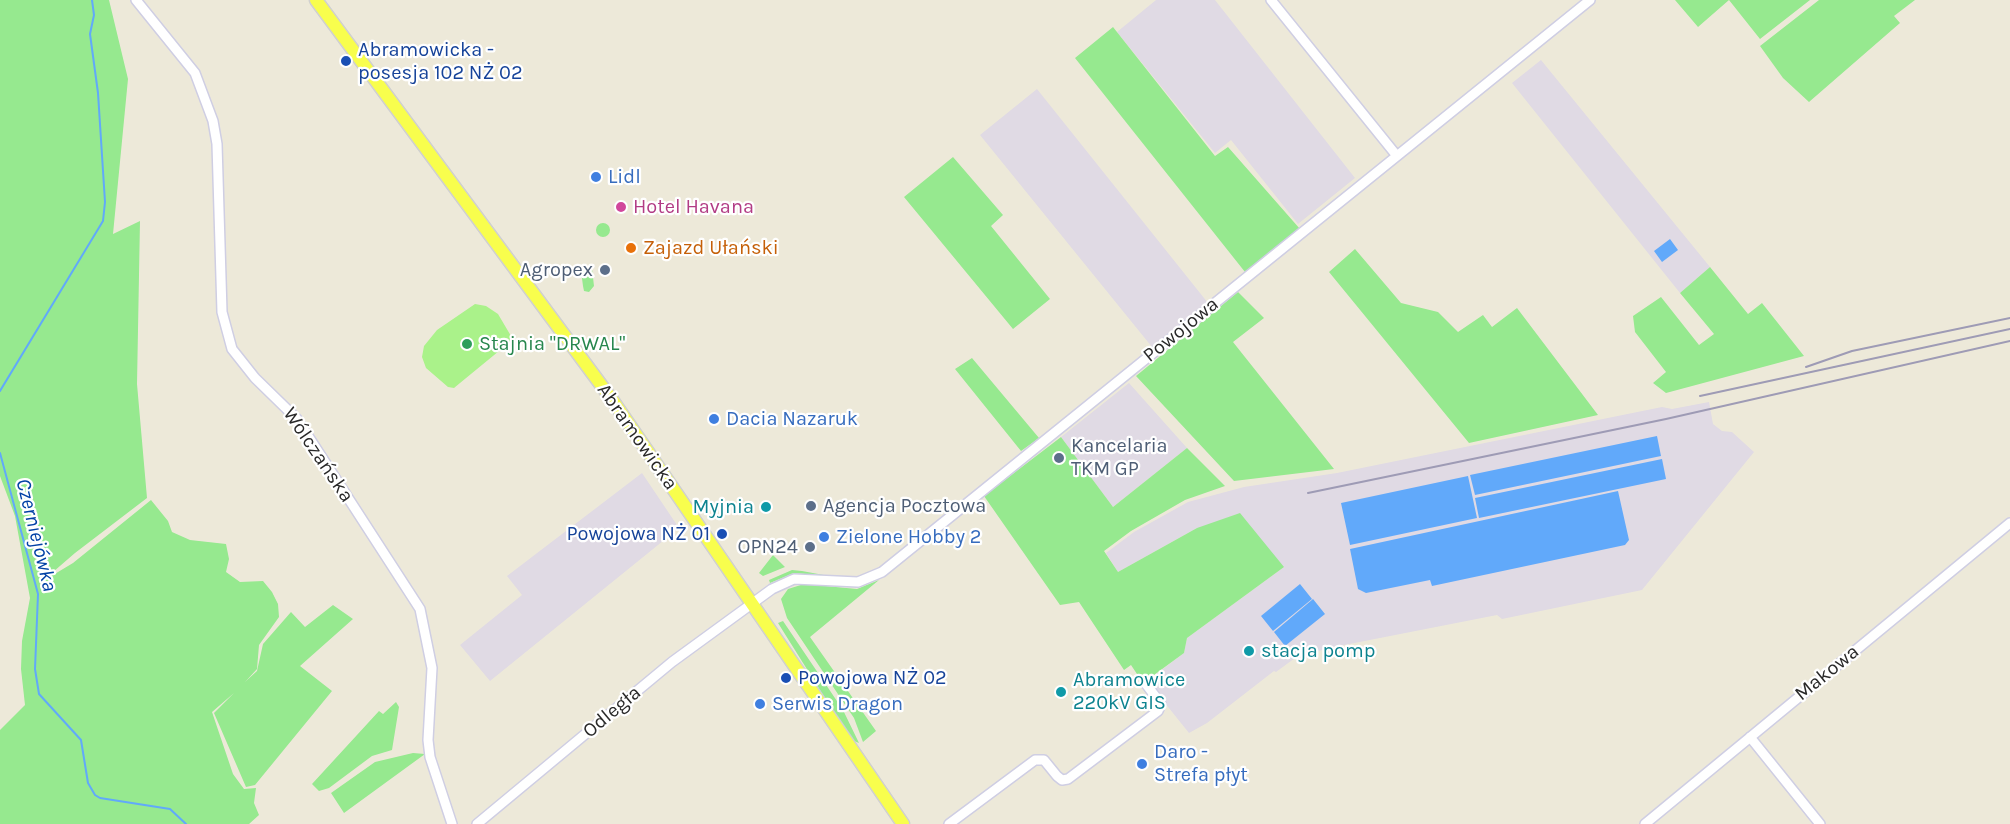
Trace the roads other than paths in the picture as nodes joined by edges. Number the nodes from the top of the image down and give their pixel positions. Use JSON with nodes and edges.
{"nodes":[{"id":1,"x":136,"y":0,"type":"edge"},
{"id":2,"x":316,"y":0,"type":"edge"},
{"id":3,"x":1270,"y":0,"type":"edge"},
{"id":4,"x":1590,"y":0,"type":"edge"},
{"id":5,"x":1397,"y":156,"type":"junction"},
{"id":6,"x":2010,"y":523,"type":"edge"},
{"id":7,"x":751,"y":603,"type":"junction"},
{"id":8,"x":1146,"y":684,"type":"dead end"},
{"id":9,"x":1750,"y":737,"type":"junction"},
{"id":10,"x":452,"y":824,"type":"edge"},
{"id":11,"x":477,"y":824,"type":"edge"},
{"id":12,"x":903,"y":824,"type":"edge"},
{"id":13,"x":949,"y":824,"type":"edge"},
{"id":14,"x":1645,"y":824,"type":"edge"},
{"id":15,"x":1820,"y":824,"type":"edge"}],
"edges":[{"from":1,"to":10,"type":"street","name":"Wólczańska"},
{"from":2,"to":7,"type":"main road","name":"Abramowicka"},
{"from":3,"to":5,"type":"street"},
{"from":4,"to":5,"type":"street","name":"Powojowa"},
{"from":5,"to":7,"type":"street","name":"Powojowa"},
{"from":6,"to":9,"type":"street","name":"Makowa"},
{"from":7,"to":11,"type":"street","name":"Odległa"},
{"from":7,"to":12,"type":"main road","name":"Abramowicka"},
{"from":8,"to":13,"type":"street"},
{"from":9,"to":14,"type":"street","name":"Makowa"},
{"from":9,"to":15,"type":"street"}]}
